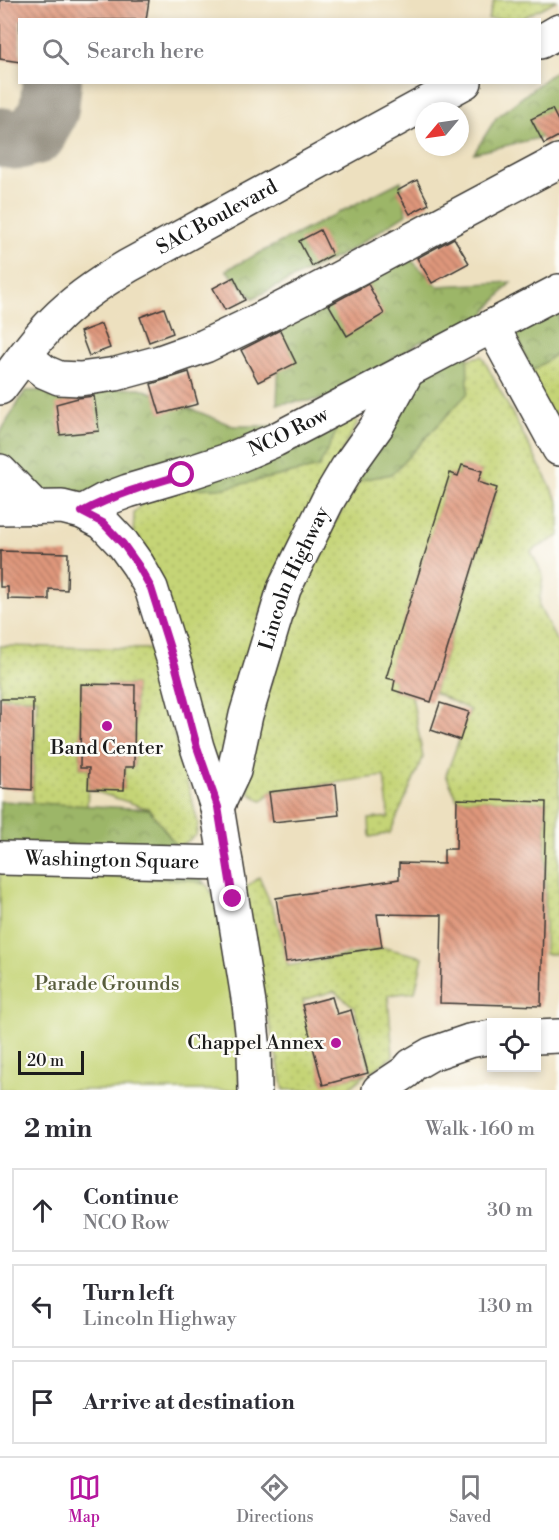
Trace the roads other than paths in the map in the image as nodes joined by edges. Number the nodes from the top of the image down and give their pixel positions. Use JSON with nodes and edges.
{"nodes":[{"id":1,"x":559,"y":31,"type":"edge"},
{"id":2,"x":541,"y":41,"type":"edge"},
{"id":3,"x":461,"y":84,"type":"edge"},
{"id":4,"x":559,"y":161,"type":"edge"},
{"id":5,"x":559,"y":291,"type":"edge"},
{"id":6,"x":492,"y":326,"type":"junction"},
{"id":7,"x":25,"y":356,"type":"junction"},
{"id":8,"x":408,"y":370,"type":"junction"},
{"id":9,"x":0,"y":388,"type":"edge"},
{"id":10,"x":559,"y":449,"type":"edge"},
{"id":11,"x":0,"y":471,"type":"edge"},
{"id":12,"x":0,"y":508,"type":"edge"},
{"id":13,"x":36,"y":508,"type":"junction"},
{"id":14,"x":82,"y":512,"type":"junction"},
{"id":15,"x":218,"y":807,"type":"junction"},
{"id":16,"x":0,"y":858,"type":"edge"},
{"id":17,"x":226,"y":863,"type":"junction"},
{"id":18,"x":559,"y":1036,"type":"edge"},
{"id":19,"x":541,"y":1037,"type":"edge"},
{"id":20,"x":487,"y":1038,"type":"edge"},
{"id":21,"x":254,"y":1050,"type":"junction"},
{"id":22,"x":255,"y":1090,"type":"edge"},
{"id":23,"x":267,"y":1090,"type":"edge"},
{"id":24,"x":379,"y":1090,"type":"edge"}],
"edges":[{"from":1,"to":2,"type":"street"},
{"from":3,"to":7,"type":"street","name":"SAC Boulevard"},
{"from":4,"to":7,"type":"street"},
{"from":5,"to":6,"type":"street","name":"NCO Row"},
{"from":6,"to":8,"type":"street","name":"NCO Row"},
{"from":6,"to":10,"type":"street"},
{"from":7,"to":9,"type":"street","name":"SAC Boulevard"},
{"from":8,"to":14,"type":"street","name":"NCO Row"},
{"from":8,"to":15,"type":"street","name":"Lincoln Highway"},
{"from":11,"to":13,"type":"street"},
{"from":12,"to":13,"type":"street"},
{"from":13,"to":14,"type":"street"},
{"from":14,"to":15,"type":"street"},
{"from":15,"to":17,"type":"street"},
{"from":16,"to":17,"type":"street","name":"Washington Square"},
{"from":17,"to":21,"type":"street"},
{"from":18,"to":19,"type":"street"},
{"from":20,"to":24,"type":"street"},
{"from":21,"to":22,"type":"street"},
{"from":21,"to":23,"type":"street"}]}
